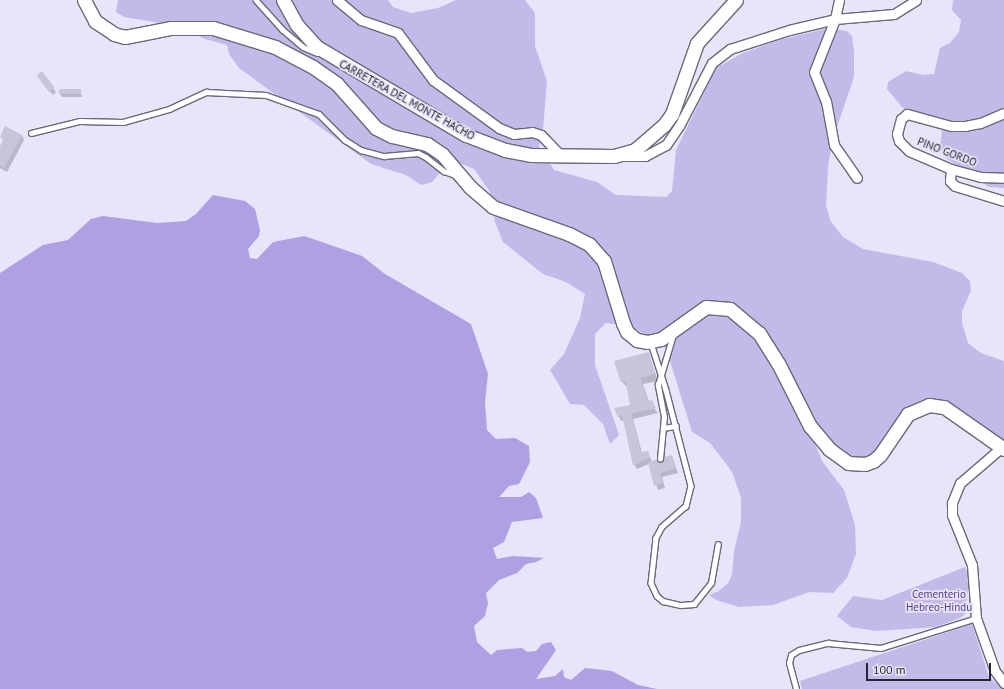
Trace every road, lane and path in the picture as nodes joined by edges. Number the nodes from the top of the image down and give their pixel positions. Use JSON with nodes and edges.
{"nodes":[{"id":1,"x":84,"y":0,"type":"edge"},
{"id":2,"x":256,"y":0,"type":"edge"},
{"id":3,"x":283,"y":0,"type":"edge"},
{"id":4,"x":337,"y":0,"type":"edge"},
{"id":5,"x":736,"y":0,"type":"edge"},
{"id":6,"x":839,"y":0,"type":"edge"},
{"id":7,"x":916,"y":0,"type":"edge"},
{"id":8,"x":835,"y":19,"type":"junction"},
{"id":9,"x":329,"y":55,"type":"junction"},
{"id":10,"x":1004,"y":113,"type":"edge"},
{"id":11,"x":31,"y":133,"type":"dead end"},
{"id":12,"x":560,"y":155,"type":"junction"},
{"id":13,"x":614,"y":156,"type":"junction"},
{"id":14,"x":951,"y":168,"type":"junction"},
{"id":15,"x":459,"y":175,"type":"junction"},
{"id":16,"x":857,"y":178,"type":"dead end"},
{"id":17,"x":1004,"y":178,"type":"edge"},
{"id":18,"x":1004,"y":201,"type":"edge"},
{"id":19,"x":674,"y":330,"type":"junction"},
{"id":20,"x":651,"y":341,"type":"junction"},
{"id":21,"x":661,"y":374,"type":"junction"},
{"id":22,"x":676,"y":426,"type":"junction"},
{"id":23,"x":662,"y":428,"type":"junction"},
{"id":24,"x":1003,"y":448,"type":"edge"},
{"id":25,"x":660,"y":459,"type":"dead end"},
{"id":26,"x":718,"y":545,"type":"dead end"},
{"id":27,"x":976,"y":618,"type":"junction"},
{"id":28,"x":1004,"y":683,"type":"edge"},
{"id":29,"x":796,"y":689,"type":"edge"}],
"edges":[{"from":1,"to":15,"type":"main road","name":"CARRETERA DEL MONTE HACHO"},
{"from":2,"to":9,"type":"lane"},
{"from":3,"to":9,"type":"main road","name":"CARRETERA DEL MONTE HACHO"},
{"from":4,"to":12,"type":"street"},
{"from":5,"to":13,"type":"main road","name":"CARRETERA DEL MONTE HACHO"},
{"from":6,"to":8,"type":"street"},
{"from":7,"to":8,"type":"street"},
{"from":8,"to":13,"type":"street"},
{"from":8,"to":16,"type":"street"},
{"from":9,"to":12,"type":"main road","name":"CARRETERA DEL MONTE HACHO"},
{"from":10,"to":14,"type":"street","name":"PINO GORDO"},
{"from":11,"to":15,"type":"lane"},
{"from":12,"to":13,"type":"main road","name":"CARRETERA DEL MONTE HACHO"},
{"from":14,"to":17,"type":"street","name":"PINO GORDO"},
{"from":14,"to":18,"type":"street"},
{"from":15,"to":20,"type":"main road","name":"CARRETERA DEL MONTE HACHO"},
{"from":19,"to":20,"type":"main road"},
{"from":19,"to":21,"type":"lane"},
{"from":19,"to":24,"type":"main road"},
{"from":20,"to":21,"type":"lane"},
{"from":21,"to":22,"type":"lane"},
{"from":21,"to":23,"type":"lane"},
{"from":22,"to":23,"type":"lane"},
{"from":22,"to":26,"type":"lane"},
{"from":23,"to":25,"type":"lane"},
{"from":24,"to":27,"type":"street"},
{"from":27,"to":28,"type":"street"},
{"from":27,"to":29,"type":"lane"}]}
